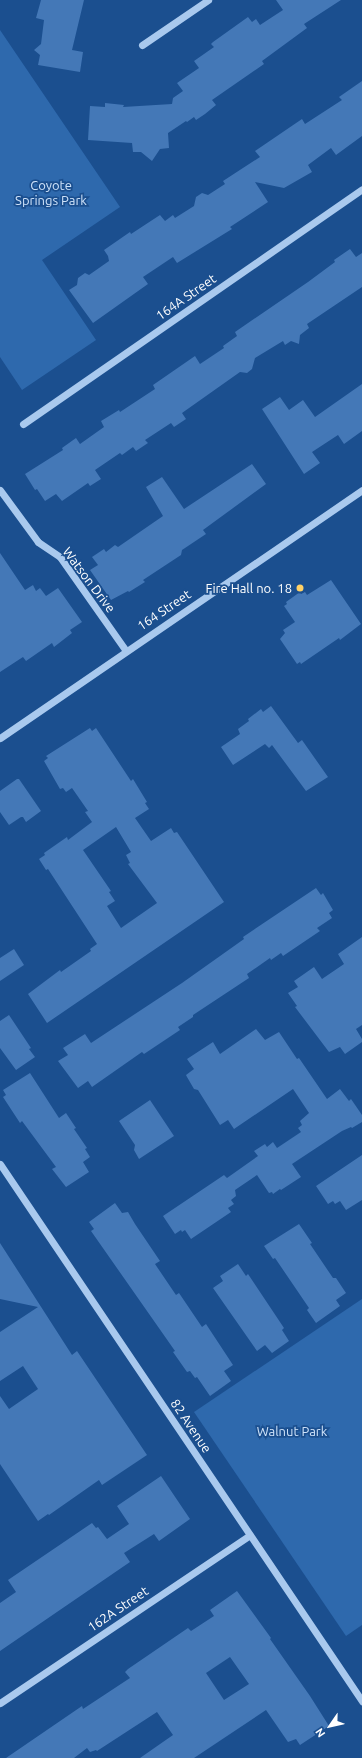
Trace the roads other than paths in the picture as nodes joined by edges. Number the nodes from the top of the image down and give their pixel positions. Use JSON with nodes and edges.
{"nodes":[{"id":1,"x":208,"y":0,"type":"edge"},
{"id":2,"x":142,"y":45,"type":"dead end"},
{"id":3,"x":362,"y":189,"type":"edge"},
{"id":4,"x":22,"y":424,"type":"dead end"},
{"id":5,"x":0,"y":490,"type":"edge"},
{"id":6,"x":362,"y":490,"type":"edge"},
{"id":7,"x":126,"y":651,"type":"junction"},
{"id":8,"x":0,"y":738,"type":"edge"},
{"id":9,"x":0,"y":1164,"type":"edge"},
{"id":10,"x":250,"y":1535,"type":"junction"},
{"id":11,"x":362,"y":1702,"type":"edge"},
{"id":12,"x":0,"y":1703,"type":"edge"}],
"edges":[{"from":1,"to":2,"type":"street"},
{"from":3,"to":4,"type":"street","name":"164A Street"},
{"from":5,"to":7,"type":"street","name":"Watson Drive"},
{"from":6,"to":7,"type":"street","name":"164 Street"},
{"from":7,"to":8,"type":"street","name":"164 Street"},
{"from":9,"to":10,"type":"street","name":"82 Avenue"},
{"from":10,"to":11,"type":"street","name":"82 Avenue"},
{"from":10,"to":12,"type":"street","name":"162A Street"}]}
